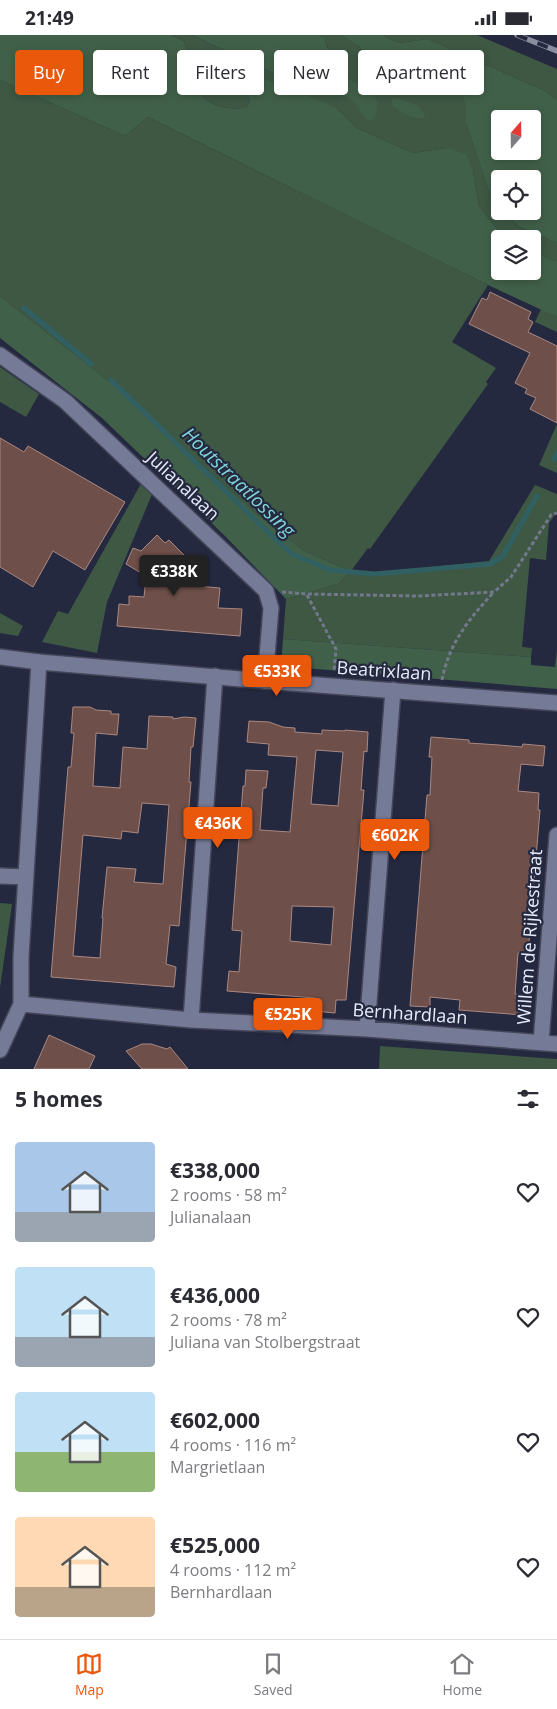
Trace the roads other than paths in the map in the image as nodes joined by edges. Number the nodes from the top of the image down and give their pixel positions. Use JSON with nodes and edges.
{"nodes":[{"id":1,"x":0,"y":355,"type":"edge"},
{"id":2,"x":0,"y":657,"type":"edge"},
{"id":3,"x":39,"y":662,"type":"junction"},
{"id":4,"x":215,"y":676,"type":"junction"},
{"id":5,"x":265,"y":681,"type":"junction"},
{"id":6,"x":393,"y":690,"type":"junction"},
{"id":7,"x":557,"y":703,"type":"edge"},
{"id":8,"x":557,"y":835,"type":"edge"},
{"id":9,"x":0,"y":876,"type":"edge"},
{"id":10,"x":26,"y":877,"type":"junction"},
{"id":11,"x":21,"y":1004,"type":"junction"},
{"id":12,"x":192,"y":1020,"type":"junction"},
{"id":13,"x":367,"y":1029,"type":"junction"},
{"id":14,"x":541,"y":1042,"type":"junction"},
{"id":15,"x":557,"y":1044,"type":"edge"},
{"id":16,"x":0,"y":1050,"type":"edge"}],
"edges":[{"from":1,"to":5,"type":"street","name":"Julianalaan"},
{"from":2,"to":3,"type":"street","name":"Beatrixlaan"},
{"from":3,"to":4,"type":"street","name":"Beatrixlaan"},
{"from":3,"to":10,"type":"street"},
{"from":4,"to":5,"type":"street","name":"Beatrixlaan"},
{"from":4,"to":12,"type":"street"},
{"from":5,"to":6,"type":"street","name":"Beatrixlaan"},
{"from":6,"to":7,"type":"street","name":"Beatrixlaan"},
{"from":6,"to":13,"type":"street"},
{"from":8,"to":14,"type":"street","name":"Willem de Rijkestraat"},
{"from":9,"to":10,"type":"street"},
{"from":10,"to":11,"type":"street"},
{"from":11,"to":12,"type":"street","name":"Bernhardlaan"},
{"from":11,"to":16,"type":"street"},
{"from":12,"to":13,"type":"street","name":"Bernhardlaan"},
{"from":13,"to":14,"type":"street","name":"Bernhardlaan"},
{"from":14,"to":15,"type":"street","name":"Bernhardlaan"}]}
